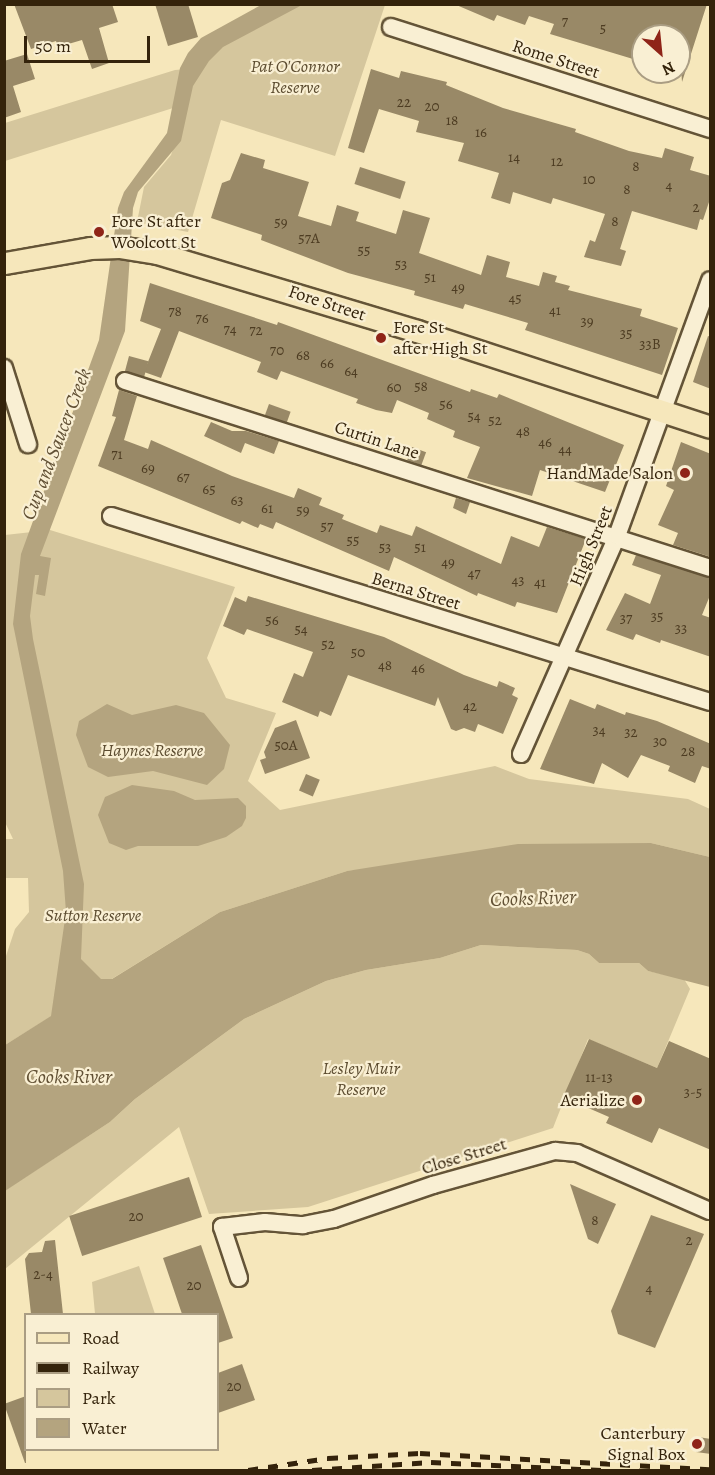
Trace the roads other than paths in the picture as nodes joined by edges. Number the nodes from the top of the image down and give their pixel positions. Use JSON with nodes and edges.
{"nodes":[{"id":1,"x":391,"y":27,"type":"dead end"},
{"id":2,"x":711,"y":129,"type":"edge"},
{"id":3,"x":5,"y":262,"type":"edge"},
{"id":4,"x":4,"y":273,"type":"edge"},
{"id":5,"x":711,"y":280,"type":"edge"},
{"id":6,"x":4,"y":368,"type":"edge"},
{"id":7,"x":125,"y":381,"type":"dead end"},
{"id":8,"x":665,"y":412,"type":"junction"},
{"id":9,"x":711,"y":427,"type":"edge"},
{"id":10,"x":28,"y":444,"type":"dead end"},
{"id":11,"x":111,"y":516,"type":"dead end"},
{"id":12,"x":617,"y":536,"type":"junction"},
{"id":13,"x":711,"y":568,"type":"edge"},
{"id":14,"x":566,"y":658,"type":"junction"},
{"id":15,"x":711,"y":702,"type":"edge"},
{"id":16,"x":521,"y":754,"type":"dead end"},
{"id":17,"x":711,"y":1211,"type":"edge"},
{"id":18,"x":239,"y":1278,"type":"dead end"}],
"edges":[{"from":1,"to":2,"type":"street","name":"Rome Street"},
{"from":3,"to":4,"type":"main road"},
{"from":3,"to":8,"type":"main road","name":"Fore Street"},
{"from":5,"to":8,"type":"street","name":"High Street"},
{"from":6,"to":10,"type":"street"},
{"from":7,"to":12,"type":"street","name":"Curtin Lane"},
{"from":8,"to":9,"type":"main road","name":"Fore Street"},
{"from":8,"to":12,"type":"street","name":"High Street"},
{"from":11,"to":14,"type":"street","name":"Berna Street"},
{"from":12,"to":13,"type":"street","name":"Curtin Lane"},
{"from":12,"to":14,"type":"street","name":"High Street"},
{"from":14,"to":15,"type":"street","name":"Berna Street"},
{"from":14,"to":16,"type":"street","name":"High Street"},
{"from":17,"to":18,"type":"street","name":"Close Street"}]}
